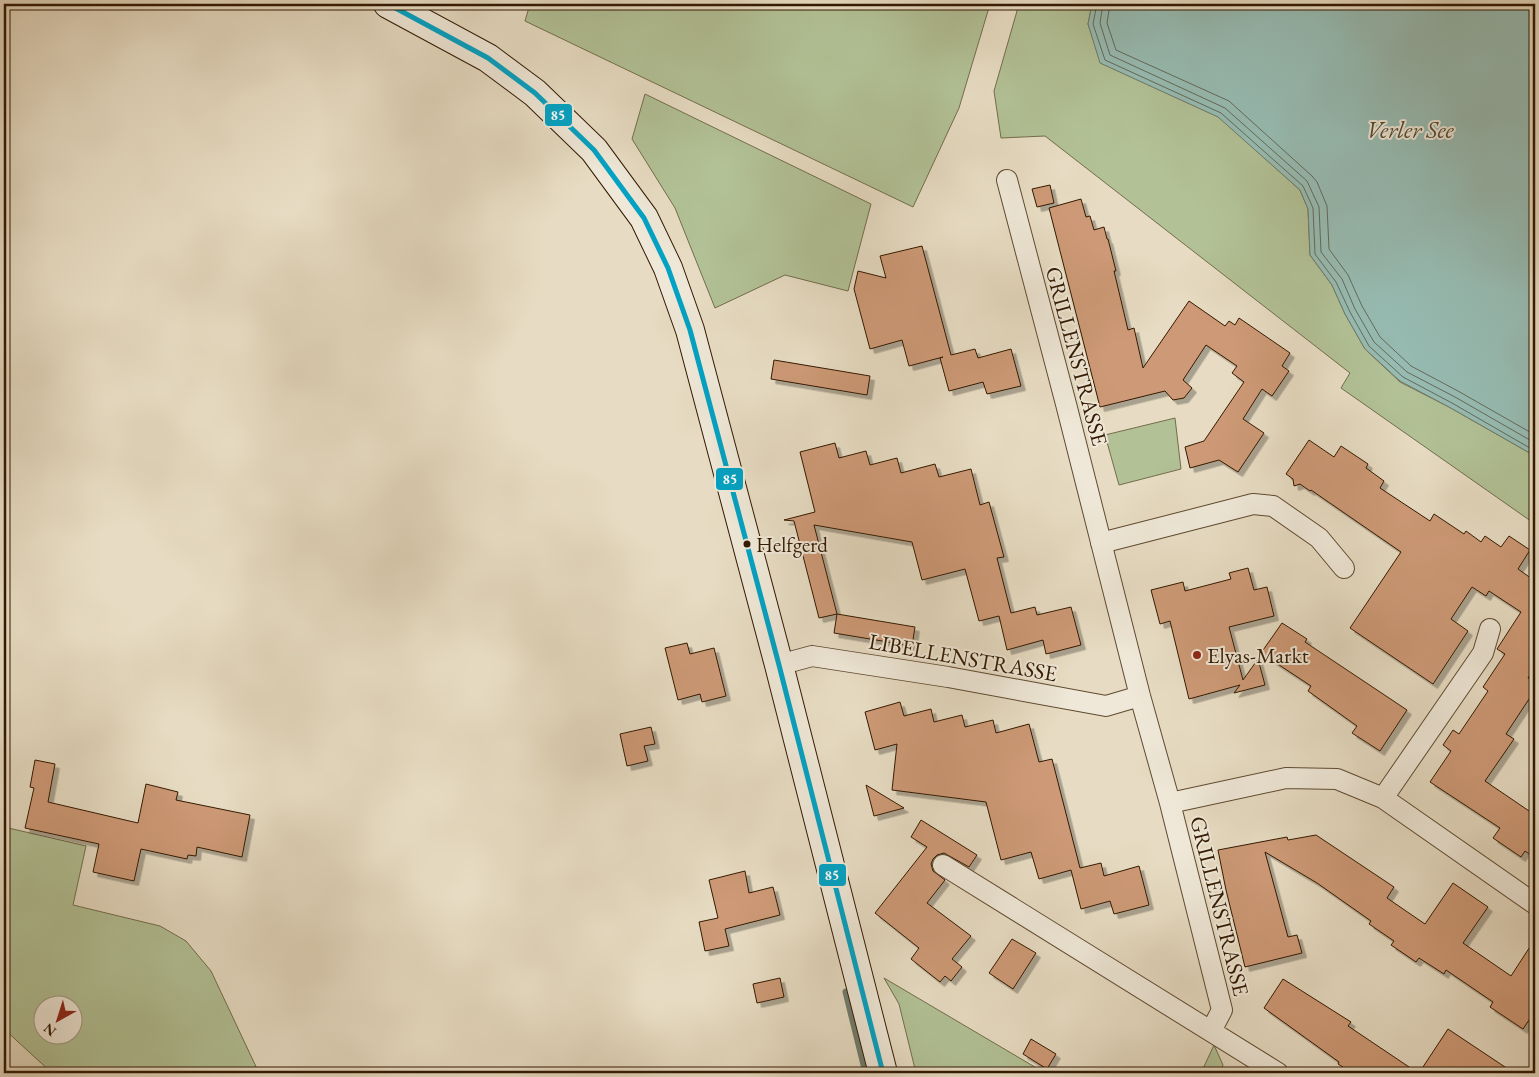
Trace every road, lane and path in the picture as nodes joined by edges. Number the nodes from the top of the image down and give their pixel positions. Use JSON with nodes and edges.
{"nodes":[{"id":1,"x":388,"y":4,"type":"edge"},
{"id":2,"x":1006,"y":180,"type":"dead end"},
{"id":3,"x":1101,"y":543,"type":"junction"},
{"id":4,"x":1344,"y":568,"type":"dead end"},
{"id":5,"x":1490,"y":629,"type":"dead end"},
{"id":6,"x":779,"y":665,"type":"junction"},
{"id":7,"x":1140,"y":696,"type":"junction"},
{"id":8,"x":1384,"y":798,"type":"junction"},
{"id":9,"x":1170,"y":804,"type":"junction"},
{"id":10,"x":943,"y":865,"type":"dead end"},
{"id":11,"x":1535,"y":904,"type":"edge"},
{"id":12,"x":1211,"y":1031,"type":"junction"},
{"id":13,"x":883,"y":1073,"type":"edge"},
{"id":14,"x":1278,"y":1073,"type":"edge"}],
"edges":[{"from":1,"to":6,"type":"main road"},
{"from":2,"to":3,"type":"street","name":"GRILLENSTRASSE"},
{"from":3,"to":4,"type":"street"},
{"from":3,"to":7,"type":"street","name":"GRILLENSTRASSE"},
{"from":5,"to":8,"type":"street"},
{"from":6,"to":7,"type":"street","name":"LIBELLENSTRASSE"},
{"from":6,"to":13,"type":"main road"},
{"from":7,"to":9,"type":"street","name":"GRILLENSTRASSE"},
{"from":8,"to":9,"type":"street"},
{"from":8,"to":11,"type":"street"},
{"from":9,"to":12,"type":"street","name":"GRILLENSTRASSE"},
{"from":10,"to":12,"type":"street"},
{"from":12,"to":14,"type":"street"}]}
